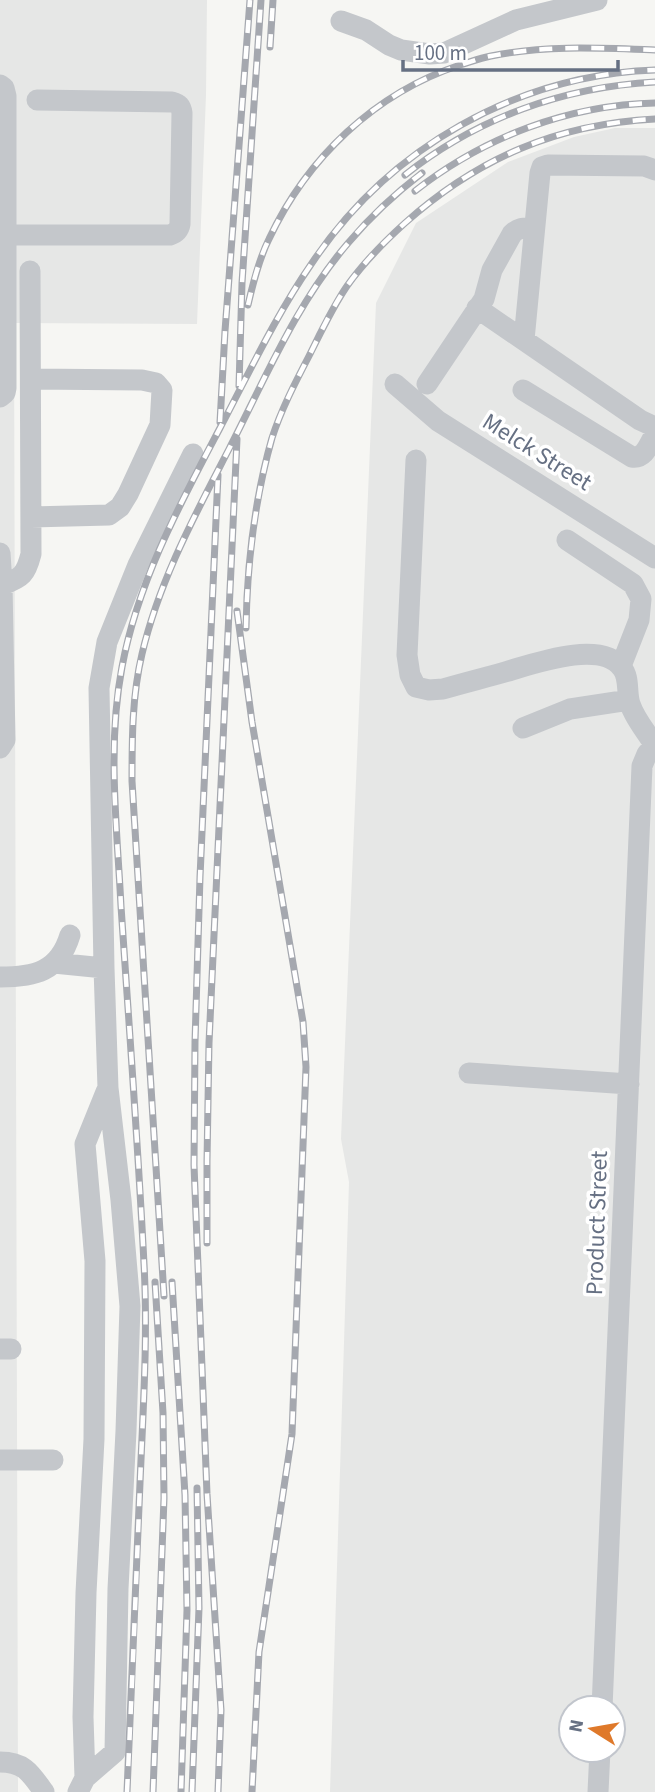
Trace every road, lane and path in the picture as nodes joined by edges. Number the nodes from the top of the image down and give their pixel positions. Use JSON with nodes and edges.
{"nodes":[{"id":1,"x":597,"y":0,"type":"edge"},
{"id":2,"x":341,"y":21,"type":"dead end"},
{"id":3,"x":2,"y":86,"type":"edge"},
{"id":4,"x":37,"y":100,"type":"dead end"},
{"id":5,"x":655,"y":170,"type":"edge"},
{"id":6,"x":534,"y":228,"type":"junction"},
{"id":7,"x":3,"y":235,"type":"edge"},
{"id":8,"x":30,"y":271,"type":"dead end"},
{"id":9,"x":477,"y":308,"type":"junction"},
{"id":10,"x":524,"y":340,"type":"junction"},
{"id":11,"x":31,"y":379,"type":"junction"},
{"id":12,"x":395,"y":384,"type":"dead end"},
{"id":13,"x":428,"y":384,"type":"dead end"},
{"id":14,"x":523,"y":390,"type":"dead end"},
{"id":15,"x":0,"y":397,"type":"edge"},
{"id":16,"x":655,"y":428,"type":"edge"},
{"id":17,"x":655,"y":434,"type":"edge"},
{"id":18,"x":193,"y":454,"type":"dead end"},
{"id":19,"x":416,"y":460,"type":"dead end"},
{"id":20,"x":31,"y":517,"type":"junction"},
{"id":21,"x":568,"y":540,"type":"dead end"},
{"id":22,"x":0,"y":554,"type":"edge"},
{"id":23,"x":655,"y":558,"type":"edge"},
{"id":24,"x":2,"y":585,"type":"junction"},
{"id":25,"x":621,"y":666,"type":"junction"},
{"id":26,"x":629,"y":700,"type":"junction"},
{"id":27,"x":523,"y":729,"type":"dead end"},
{"id":28,"x":655,"y":745,"type":"edge"},
{"id":29,"x":0,"y":748,"type":"edge"},
{"id":30,"x":70,"y":936,"type":"dead end"},
{"id":31,"x":54,"y":963,"type":"junction"},
{"id":32,"x":104,"y":968,"type":"junction"},
{"id":33,"x":0,"y":977,"type":"edge"},
{"id":34,"x":469,"y":1073,"type":"dead end"},
{"id":35,"x":629,"y":1084,"type":"junction"},
{"id":36,"x":108,"y":1088,"type":"junction"},
{"id":37,"x":0,"y":1460,"type":"edge"},
{"id":38,"x":53,"y":1460,"type":"dead end"},
{"id":39,"x":603,"y":1694,"type":"edge"},
{"id":40,"x":9,"y":1763,"type":"edge"},
{"id":41,"x":599,"y":1764,"type":"edge"},
{"id":42,"x":81,"y":1785,"type":"edge"},
{"id":43,"x":44,"y":1792,"type":"edge"},
{"id":44,"x":598,"y":1792,"type":"edge"}],
"edges":[{"from":1,"to":2,"type":"street"},
{"from":3,"to":7,"type":"street"},
{"from":4,"to":7,"type":"street"},
{"from":5,"to":6,"type":"street"},
{"from":6,"to":9,"type":"street"},
{"from":6,"to":10,"type":"street"},
{"from":7,"to":15,"type":"street"},
{"from":8,"to":11,"type":"street"},
{"from":9,"to":10,"type":"street"},
{"from":9,"to":13,"type":"street"},
{"from":10,"to":16,"type":"street"},
{"from":11,"to":20,"type":"street"},
{"from":11,"to":20,"type":"street"},
{"from":12,"to":23,"type":"street","name":"Melck Street"},
{"from":14,"to":17,"type":"street"},
{"from":18,"to":32,"type":"street"},
{"from":19,"to":25,"type":"street"},
{"from":20,"to":24,"type":"street"},
{"from":21,"to":25,"type":"street"},
{"from":22,"to":24,"type":"street"},
{"from":24,"to":29,"type":"street"},
{"from":25,"to":26,"type":"street"},
{"from":26,"to":27,"type":"street"},
{"from":26,"to":28,"type":"street"},
{"from":28,"to":35,"type":"street","name":"Product Street"},
{"from":30,"to":31,"type":"street"},
{"from":31,"to":32,"type":"street"},
{"from":31,"to":33,"type":"street"},
{"from":32,"to":36,"type":"street"},
{"from":34,"to":35,"type":"street"},
{"from":35,"to":39,"type":"street","name":"Product Street"},
{"from":36,"to":42,"type":"street"},
{"from":36,"to":42,"type":"street"},
{"from":37,"to":38,"type":"street"},
{"from":40,"to":43,"type":"street"},
{"from":41,"to":44,"type":"street"}]}
